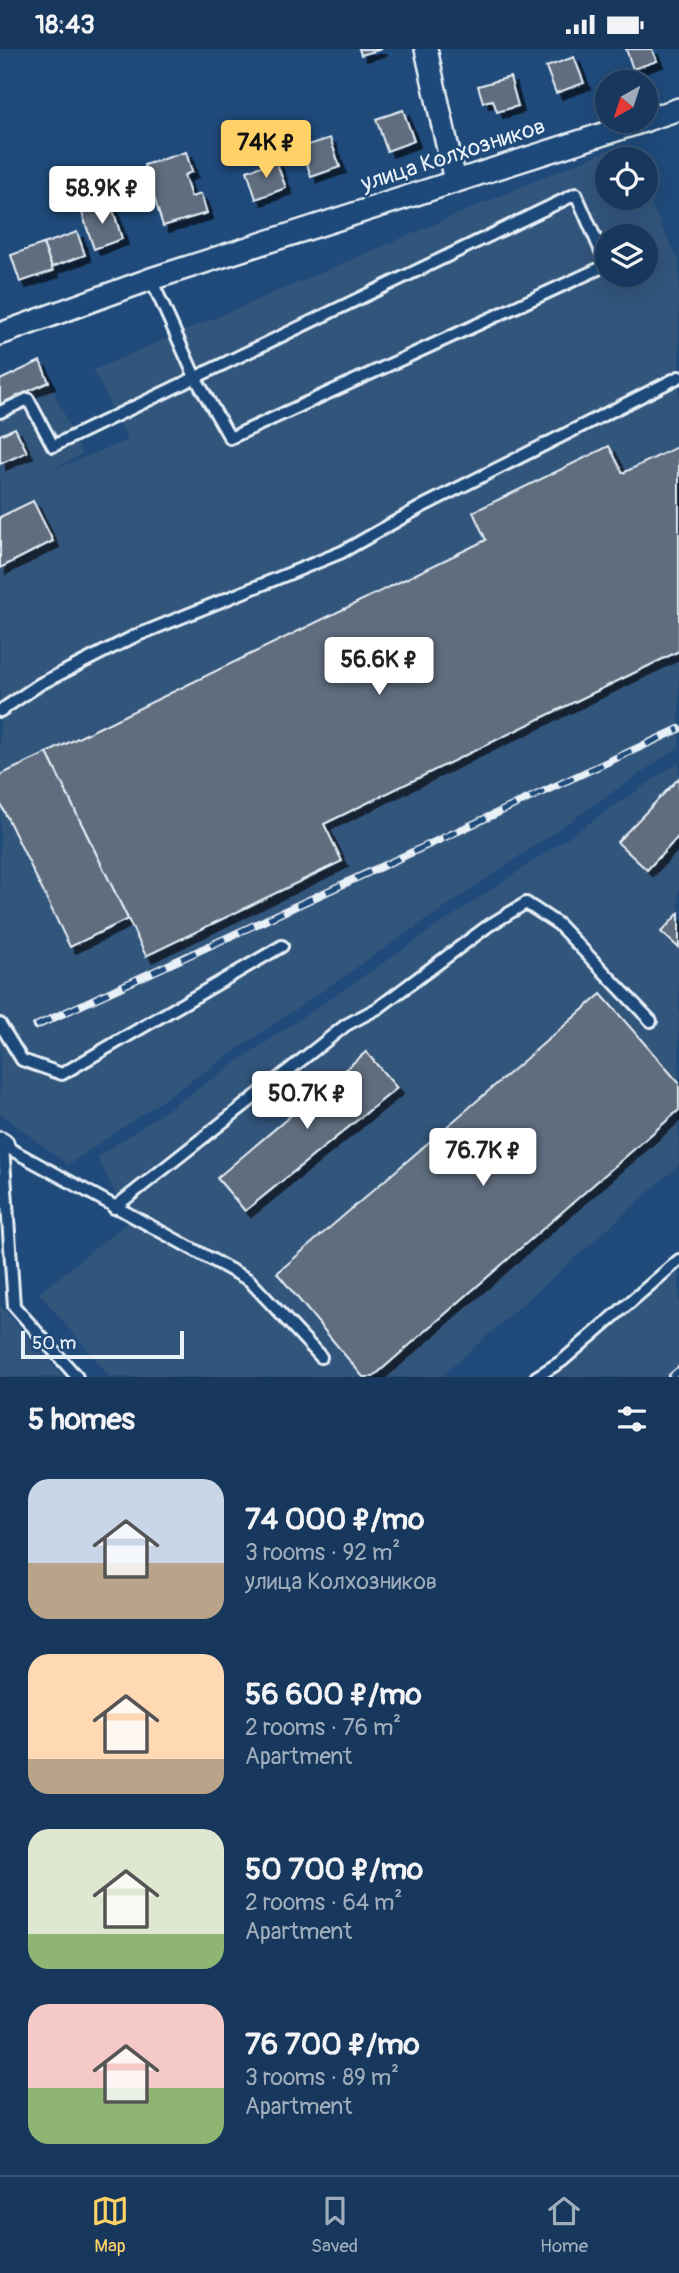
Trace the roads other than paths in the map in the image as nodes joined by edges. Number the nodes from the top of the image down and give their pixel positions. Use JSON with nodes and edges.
{"nodes":[{"id":1,"x":426,"y":49,"type":"edge"},
{"id":2,"x":679,"y":110,"type":"edge"},
{"id":3,"x":658,"y":116,"type":"edge"},
{"id":4,"x":605,"y":133,"type":"edge"},
{"id":5,"x":455,"y":181,"type":"junction"},
{"id":6,"x":595,"y":238,"type":"edge"},
{"id":7,"x":595,"y":271,"type":"edge"},
{"id":8,"x":151,"y":279,"type":"junction"},
{"id":9,"x":0,"y":334,"type":"edge"},
{"id":10,"x":195,"y":377,"type":"junction"},
{"id":11,"x":679,"y":377,"type":"edge"},
{"id":12,"x":0,"y":412,"type":"edge"},
{"id":13,"x":0,"y":711,"type":"edge"},
{"id":14,"x":282,"y":946,"type":"dead end"},
{"id":15,"x":651,"y":1021,"type":"dead end"},
{"id":16,"x":0,"y":1024,"type":"edge"},
{"id":17,"x":2,"y":1144,"type":"edge"},
{"id":18,"x":114,"y":1208,"type":"junction"},
{"id":19,"x":679,"y":1260,"type":"edge"},
{"id":20,"x":321,"y":1357,"type":"dead end"},
{"id":21,"x":77,"y":1377,"type":"edge"},
{"id":22,"x":536,"y":1377,"type":"edge"}],
"edges":[{"from":1,"to":5,"type":"street"},
{"from":2,"to":3,"type":"street","name":"улица Колхозников"},
{"from":4,"to":5,"type":"street","name":"улица Колхозников"},
{"from":5,"to":8,"type":"street","name":"улица Колхозников"},
{"from":6,"to":10,"type":"lane"},
{"from":7,"to":10,"type":"lane"},
{"from":8,"to":9,"type":"street","name":"улица Колхозников"},
{"from":8,"to":10,"type":"lane"},
{"from":10,"to":12,"type":"lane"},
{"from":11,"to":13,"type":"lane"},
{"from":14,"to":16,"type":"lane"},
{"from":15,"to":18,"type":"lane"},
{"from":17,"to":18,"type":"lane"},
{"from":17,"to":21,"type":"lane"},
{"from":18,"to":20,"type":"lane"},
{"from":19,"to":22,"type":"lane"}]}
